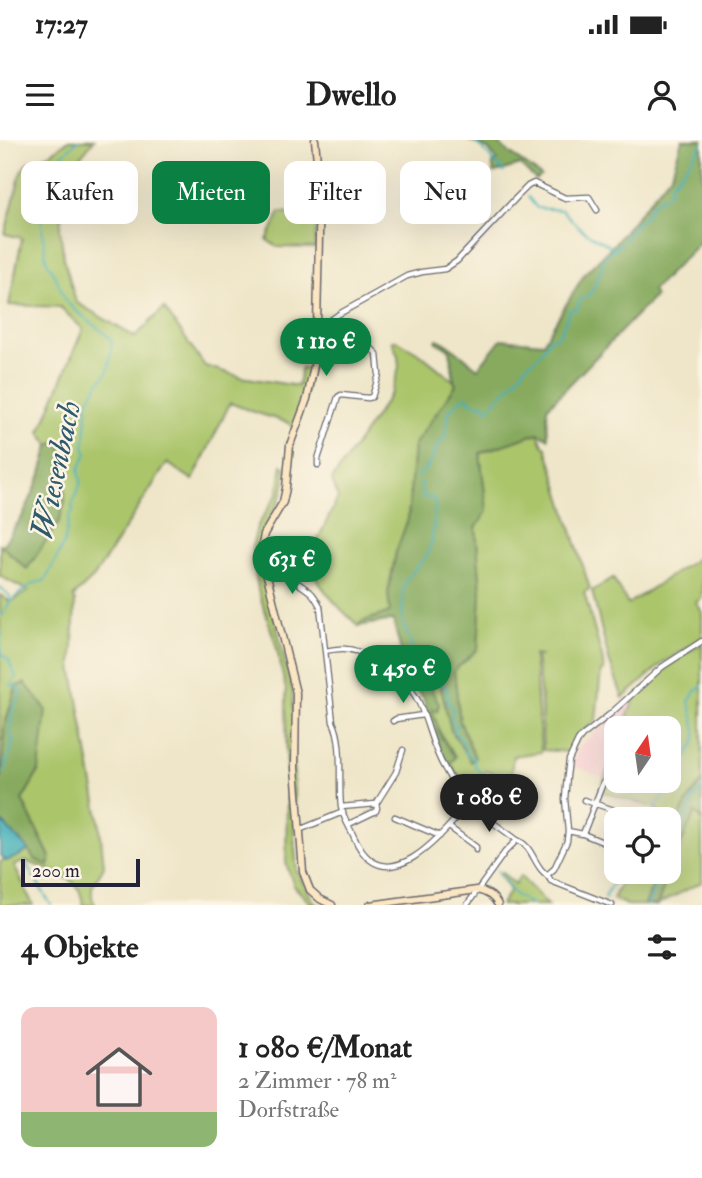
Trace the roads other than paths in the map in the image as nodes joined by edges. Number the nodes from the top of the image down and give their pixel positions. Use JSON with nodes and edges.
{"nodes":[{"id":1,"x":315,"y":140,"type":"edge"},
{"id":2,"x":597,"y":211,"type":"dead end"},
{"id":3,"x":321,"y":325,"type":"junction"},
{"id":4,"x":318,"y":465,"type":"dead end"},
{"id":5,"x":292,"y":562,"type":"dead end"},
{"id":6,"x":702,"y":641,"type":"edge"},
{"id":7,"x":325,"y":651,"type":"junction"},
{"id":8,"x":423,"y":715,"type":"junction"},
{"id":9,"x":393,"y":721,"type":"dead end"},
{"id":10,"x":403,"y":750,"type":"dead end"},
{"id":11,"x":603,"y":783,"type":"dead end"},
{"id":12,"x":584,"y":800,"type":"dead end"},
{"id":13,"x":469,"y":803,"type":"junction"},
{"id":14,"x":376,"y":804,"type":"junction"},
{"id":15,"x":595,"y":804,"type":"junction"},
{"id":16,"x":342,"y":809,"type":"junction"},
{"id":17,"x":395,"y":817,"type":"dead end"},
{"id":18,"x":349,"y":824,"type":"junction"},
{"id":19,"x":449,"y":827,"type":"junction"},
{"id":20,"x":299,"y":830,"type":"junction"},
{"id":21,"x":568,"y":831,"type":"junction"},
{"id":22,"x":583,"y":834,"type":"junction"},
{"id":23,"x":440,"y":836,"type":"junction"},
{"id":24,"x":517,"y":839,"type":"junction"},
{"id":25,"x":476,"y":850,"type":"dead end"},
{"id":26,"x":548,"y":874,"type":"junction"},
{"id":27,"x":477,"y":890,"type":"junction"},
{"id":28,"x":332,"y":905,"type":"edge"},
{"id":29,"x":370,"y":905,"type":"edge"},
{"id":30,"x":467,"y":905,"type":"edge"},
{"id":31,"x":498,"y":905,"type":"edge"},
{"id":32,"x":612,"y":905,"type":"edge"}],
"edges":[{"from":1,"to":3,"type":"main road"},
{"from":2,"to":3,"type":"street"},
{"from":3,"to":4,"type":"street"},
{"from":3,"to":20,"type":"main road"},
{"from":5,"to":7,"type":"street"},
{"from":6,"to":21,"type":"street"},
{"from":7,"to":8,"type":"street"},
{"from":7,"to":16,"type":"street"},
{"from":8,"to":9,"type":"street"},
{"from":8,"to":13,"type":"street"},
{"from":10,"to":14,"type":"street"},
{"from":11,"to":15,"type":"street"},
{"from":12,"to":15,"type":"street"},
{"from":13,"to":19,"type":"street"},
{"from":13,"to":24,"type":"street"},
{"from":14,"to":16,"type":"street"},
{"from":14,"to":18,"type":"street"},
{"from":15,"to":22,"type":"street"},
{"from":15,"to":22,"type":"street"},
{"from":16,"to":18,"type":"street"},
{"from":16,"to":20,"type":"street"},
{"from":17,"to":23,"type":"street"},
{"from":18,"to":23,"type":"street"},
{"from":19,"to":23,"type":"street"},
{"from":19,"to":25,"type":"street"},
{"from":20,"to":28,"type":"main road"},
{"from":21,"to":22,"type":"street"},
{"from":21,"to":26,"type":"street"},
{"from":24,"to":26,"type":"street"},
{"from":24,"to":27,"type":"street"},
{"from":26,"to":32,"type":"street"},
{"from":27,"to":29,"type":"main road"},
{"from":27,"to":30,"type":"street"},
{"from":27,"to":31,"type":"main road"}]}
